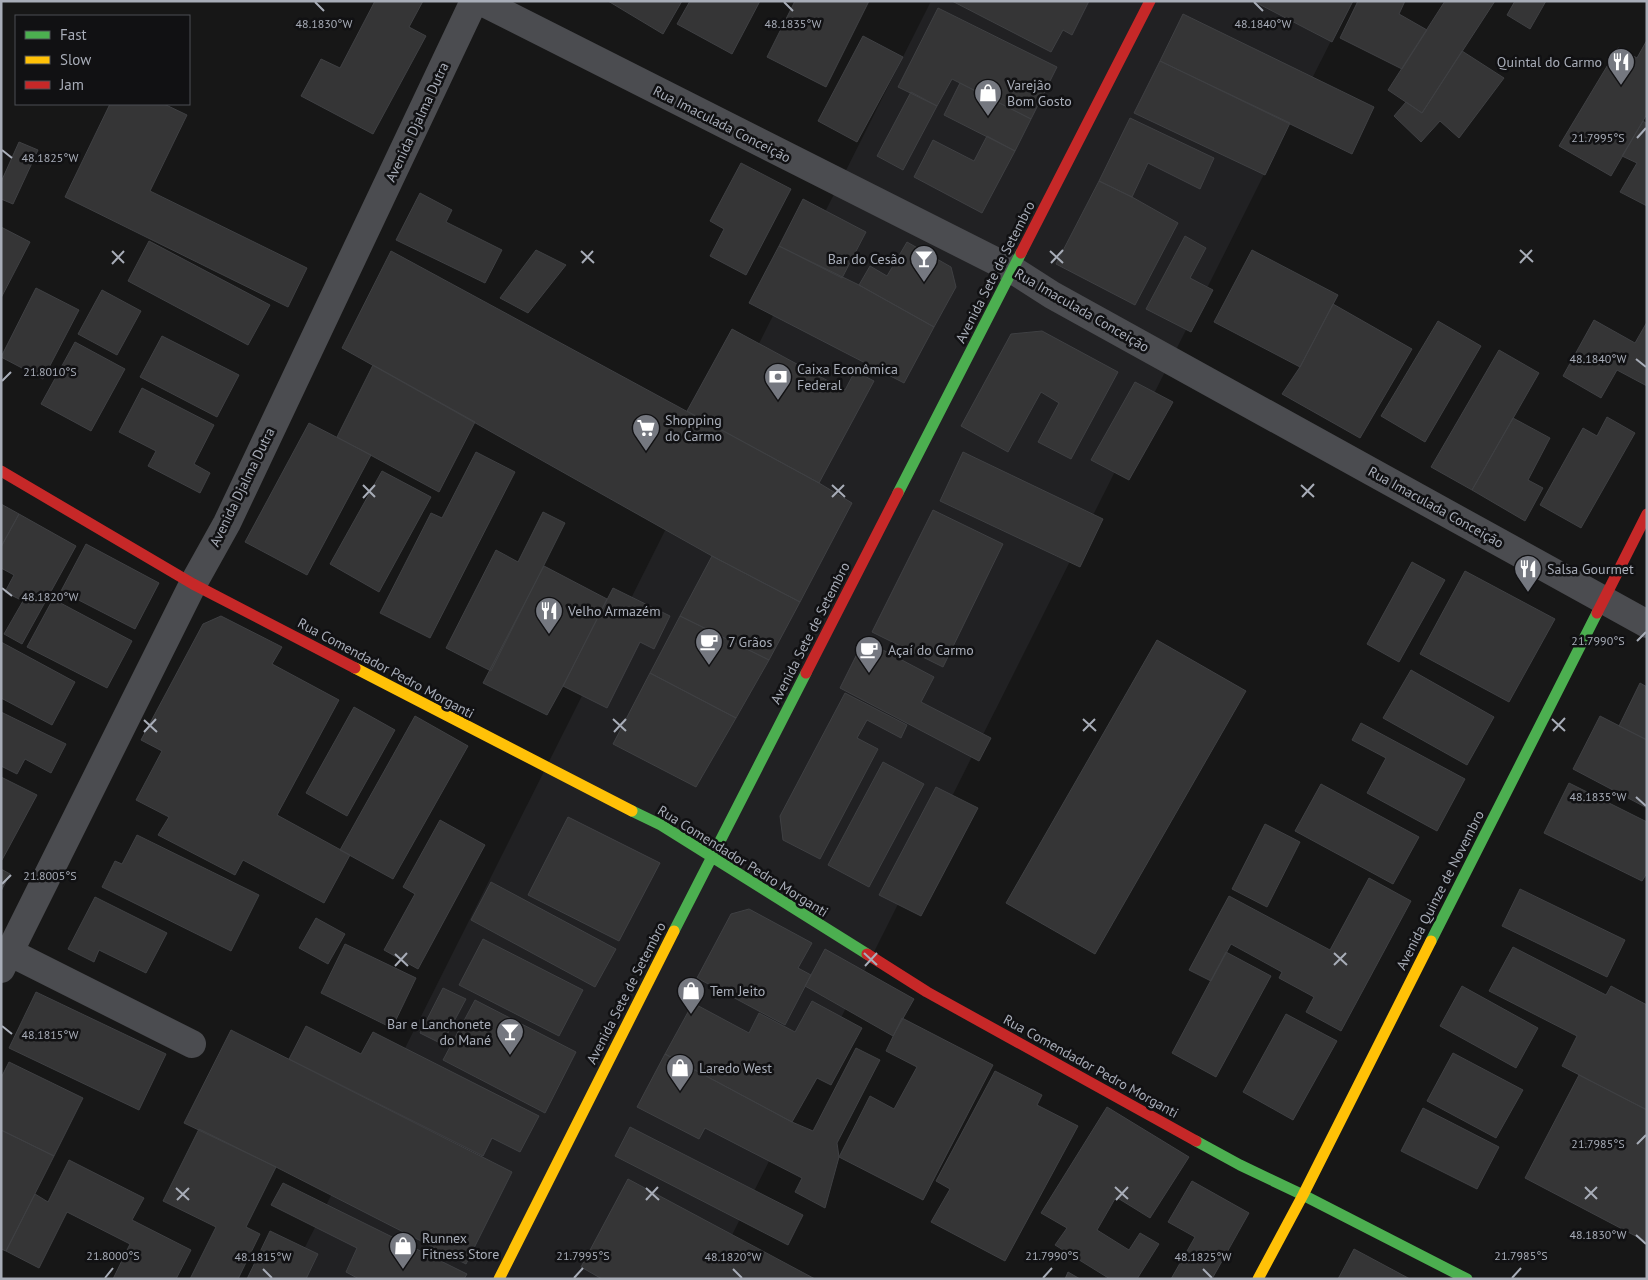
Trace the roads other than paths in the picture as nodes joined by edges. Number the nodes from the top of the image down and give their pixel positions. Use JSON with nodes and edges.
{"nodes":[{"id":1,"x":474,"y":1,"type":"edge"},
{"id":2,"x":480,"y":1,"type":"edge"},
{"id":3,"x":1150,"y":1,"type":"edge"},
{"id":4,"x":1013,"y":270,"type":"junction"},
{"id":5,"x":1,"y":471,"type":"edge"},
{"id":6,"x":1647,"y":514,"type":"edge"},
{"id":7,"x":193,"y":584,"type":"junction"},
{"id":8,"x":1603,"y":599,"type":"junction"},
{"id":9,"x":1647,"y":624,"type":"edge"},
{"id":10,"x":712,"y":858,"type":"junction"},
{"id":11,"x":5,"y":961,"type":"edge"},
{"id":12,"x":192,"y":1044,"type":"dead end"},
{"id":13,"x":1304,"y":1194,"type":"junction"},
{"id":14,"x":499,"y":1279,"type":"edge"},
{"id":15,"x":1258,"y":1279,"type":"edge"},
{"id":16,"x":1467,"y":1279,"type":"edge"}],
"edges":[{"from":1,"to":7,"type":"street","name":"Avenida Djalma Dutra"},
{"from":2,"to":4,"type":"street","name":"Rua Imaculada Conceição"},
{"from":3,"to":4,"type":"street","name":"Avenida Sete de Setembro"},
{"from":4,"to":8,"type":"street","name":"Rua Imaculada Conceição"},
{"from":4,"to":10,"type":"street","name":"Avenida Sete de Setembro"},
{"from":5,"to":7,"type":"street","name":"Rua Comendador Pedro Morganti"},
{"from":6,"to":8,"type":"street","name":"Avenida Quinze de Novembro"},
{"from":7,"to":10,"type":"street","name":"Rua Comendador Pedro Morganti"},
{"from":7,"to":11,"type":"street","name":"Avenida Djalma Dutra"},
{"from":8,"to":9,"type":"street","name":"Rua Imaculada Conceição"},
{"from":8,"to":13,"type":"street","name":"Avenida Quinze de Novembro"},
{"from":10,"to":13,"type":"street","name":"Rua Comendador Pedro Morganti"},
{"from":10,"to":14,"type":"street","name":"Avenida Sete de Setembro"},
{"from":11,"to":12,"type":"street"},
{"from":13,"to":15,"type":"street","name":"Avenida Quinze de Novembro"},
{"from":13,"to":16,"type":"street","name":"Rua Comendador Pedro Morganti"}]}
